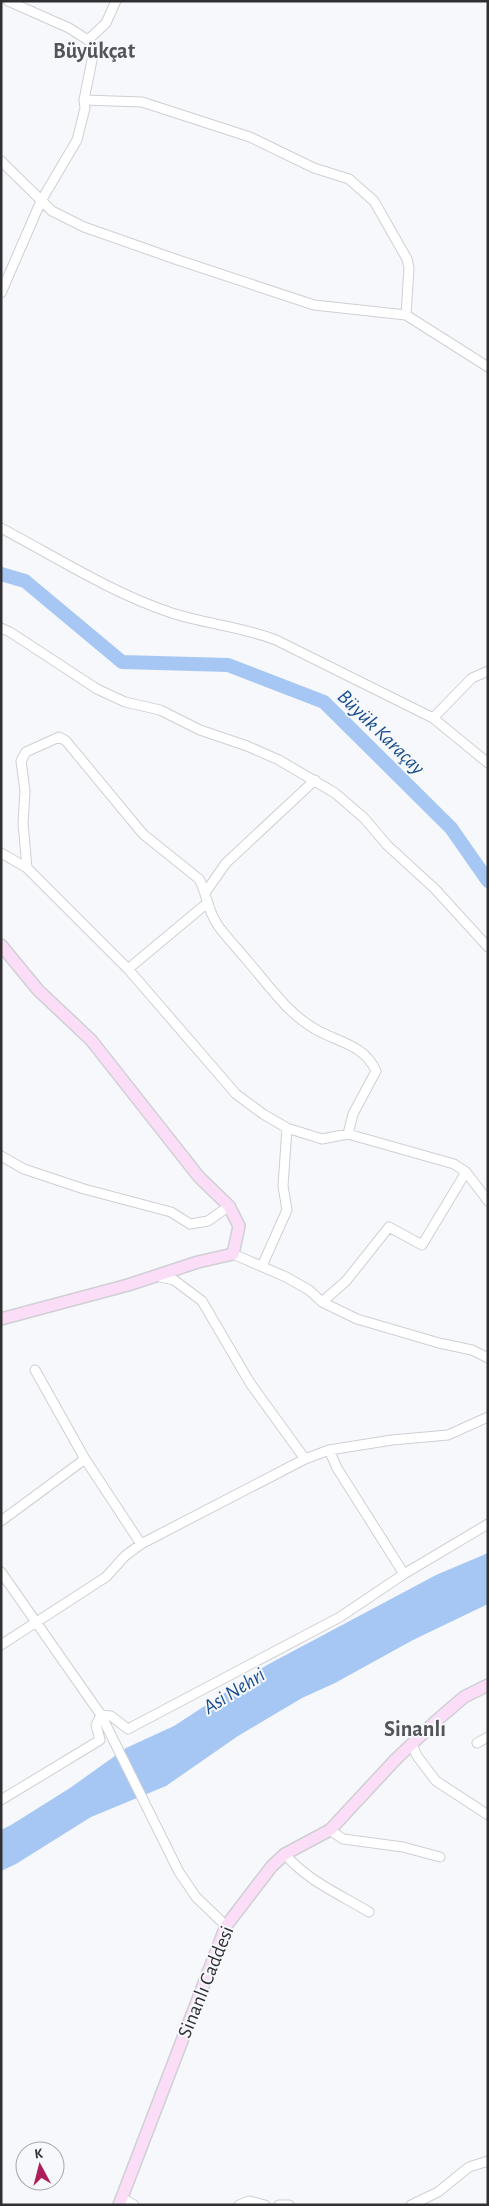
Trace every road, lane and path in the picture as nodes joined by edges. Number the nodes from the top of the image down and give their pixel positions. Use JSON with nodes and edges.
{"nodes":[{"id":1,"x":8,"y":1,"type":"edge"},
{"id":2,"x":116,"y":1,"type":"edge"},
{"id":3,"x":88,"y":40,"type":"junction"},
{"id":4,"x":84,"y":100,"type":"junction"},
{"id":5,"x":1,"y":161,"type":"edge"},
{"id":6,"x":41,"y":201,"type":"junction"},
{"id":7,"x":1,"y":293,"type":"edge"},
{"id":8,"x":406,"y":315,"type":"junction"},
{"id":9,"x":488,"y":367,"type":"edge"},
{"id":10,"x":1,"y":528,"type":"edge"},
{"id":11,"x":1,"y":628,"type":"edge"},
{"id":12,"x":488,"y":671,"type":"edge"},
{"id":13,"x":433,"y":718,"type":"junction"},
{"id":14,"x":488,"y":763,"type":"edge"},
{"id":15,"x":315,"y":780,"type":"junction"},
{"id":16,"x":1,"y":853,"type":"edge"},
{"id":17,"x":27,"y":868,"type":"junction"},
{"id":18,"x":205,"y":894,"type":"junction"},
{"id":19,"x":206,"y":904,"type":"junction"},
{"id":20,"x":1,"y":945,"type":"edge"},
{"id":21,"x":488,"y":947,"type":"edge"},
{"id":22,"x":128,"y":969,"type":"junction"},
{"id":23,"x":287,"y":1128,"type":"junction"},
{"id":24,"x":348,"y":1134,"type":"junction"},
{"id":25,"x":1,"y":1156,"type":"edge"},
{"id":26,"x":466,"y":1172,"type":"junction"},
{"id":27,"x":488,"y":1201,"type":"edge"},
{"id":28,"x":229,"y":1206,"type":"junction"},
{"id":29,"x":233,"y":1254,"type":"junction"},
{"id":30,"x":262,"y":1266,"type":"junction"},
{"id":31,"x":156,"y":1276,"type":"junction"},
{"id":32,"x":322,"y":1302,"type":"junction"},
{"id":33,"x":1,"y":1319,"type":"edge"},
{"id":34,"x":488,"y":1358,"type":"edge"},
{"id":35,"x":35,"y":1370,"type":"dead end"},
{"id":36,"x":488,"y":1417,"type":"edge"},
{"id":37,"x":329,"y":1450,"type":"junction"},
{"id":38,"x":84,"y":1459,"type":"junction"},
{"id":39,"x":305,"y":1459,"type":"junction"},
{"id":40,"x":1,"y":1521,"type":"edge"},
{"id":41,"x":488,"y":1524,"type":"edge"},
{"id":42,"x":141,"y":1544,"type":"junction"},
{"id":43,"x":1,"y":1572,"type":"edge"},
{"id":44,"x":404,"y":1574,"type":"junction"},
{"id":45,"x":35,"y":1623,"type":"junction"},
{"id":46,"x":1,"y":1645,"type":"edge"},
{"id":47,"x":488,"y":1685,"type":"edge"},
{"id":48,"x":101,"y":1716,"type":"junction"},
{"id":49,"x":488,"y":1737,"type":"edge"},
{"id":50,"x":477,"y":1743,"type":"dead end"},
{"id":51,"x":412,"y":1744,"type":"junction"},
{"id":52,"x":1,"y":1800,"type":"edge"},
{"id":53,"x":488,"y":1815,"type":"edge"},
{"id":54,"x":330,"y":1830,"type":"junction"},
{"id":55,"x":285,"y":1854,"type":"junction"},
{"id":56,"x":440,"y":1857,"type":"dead end"},
{"id":57,"x":369,"y":1912,"type":"dead end"},
{"id":58,"x":226,"y":1926,"type":"junction"},
{"id":59,"x":488,"y":2160,"type":"edge"},
{"id":60,"x":120,"y":2201,"type":"edge"},
{"id":61,"x":134,"y":2205,"type":"edge"},
{"id":62,"x":239,"y":2205,"type":"edge"},
{"id":63,"x":265,"y":2205,"type":"edge"},
{"id":64,"x":279,"y":2205,"type":"edge"},
{"id":65,"x":289,"y":2205,"type":"edge"},
{"id":66,"x":411,"y":2205,"type":"edge"}],
"edges":[{"from":1,"to":3,"type":"street"},
{"from":2,"to":3,"type":"street"},
{"from":3,"to":4,"type":"street"},
{"from":4,"to":6,"type":"street"},
{"from":4,"to":8,"type":"street"},
{"from":5,"to":6,"type":"street"},
{"from":6,"to":7,"type":"street"},
{"from":6,"to":8,"type":"street"},
{"from":8,"to":9,"type":"street"},
{"from":10,"to":13,"type":"street"},
{"from":11,"to":15,"type":"street"},
{"from":12,"to":13,"type":"street"},
{"from":13,"to":14,"type":"street"},
{"from":15,"to":18,"type":"street"},
{"from":15,"to":21,"type":"street"},
{"from":16,"to":17,"type":"street"},
{"from":17,"to":18,"type":"street"},
{"from":17,"to":22,"type":"street"},
{"from":18,"to":19,"type":"street"},
{"from":19,"to":22,"type":"street"},
{"from":19,"to":24,"type":"street"},
{"from":20,"to":28,"type":"street"},
{"from":22,"to":23,"type":"street"},
{"from":23,"to":24,"type":"street"},
{"from":23,"to":30,"type":"street"},
{"from":24,"to":26,"type":"street"},
{"from":25,"to":28,"type":"street"},
{"from":26,"to":27,"type":"street"},
{"from":26,"to":32,"type":"street"},
{"from":28,"to":29,"type":"street"},
{"from":29,"to":30,"type":"street"},
{"from":29,"to":31,"type":"street"},
{"from":30,"to":32,"type":"street"},
{"from":31,"to":33,"type":"street"},
{"from":31,"to":39,"type":"street"},
{"from":32,"to":34,"type":"street"},
{"from":35,"to":38,"type":"street"},
{"from":36,"to":37,"type":"street"},
{"from":37,"to":39,"type":"street"},
{"from":37,"to":44,"type":"street"},
{"from":38,"to":40,"type":"street"},
{"from":38,"to":42,"type":"street"},
{"from":39,"to":42,"type":"street"},
{"from":41,"to":44,"type":"street"},
{"from":42,"to":45,"type":"street"},
{"from":43,"to":45,"type":"street"},
{"from":44,"to":48,"type":"street"},
{"from":45,"to":46,"type":"street"},
{"from":45,"to":48,"type":"street"},
{"from":47,"to":51,"type":"street","name":"Sinanlı Caddesi"},
{"from":48,"to":52,"type":"street"},
{"from":48,"to":58,"type":"street"},
{"from":49,"to":50,"type":"street"},
{"from":51,"to":53,"type":"street"},
{"from":51,"to":54,"type":"street","name":"Sinanlı Caddesi"},
{"from":54,"to":55,"type":"street","name":"Sinanlı Caddesi"},
{"from":54,"to":56,"type":"street"},
{"from":55,"to":57,"type":"street"},
{"from":55,"to":58,"type":"street","name":"Sinanlı Caddesi"},
{"from":58,"to":60,"type":"street","name":"Sinanlı Caddesi"},
{"from":59,"to":66,"type":"street"},
{"from":60,"to":61,"type":"street"},
{"from":62,"to":63,"type":"street"},
{"from":64,"to":65,"type":"street"}]}
